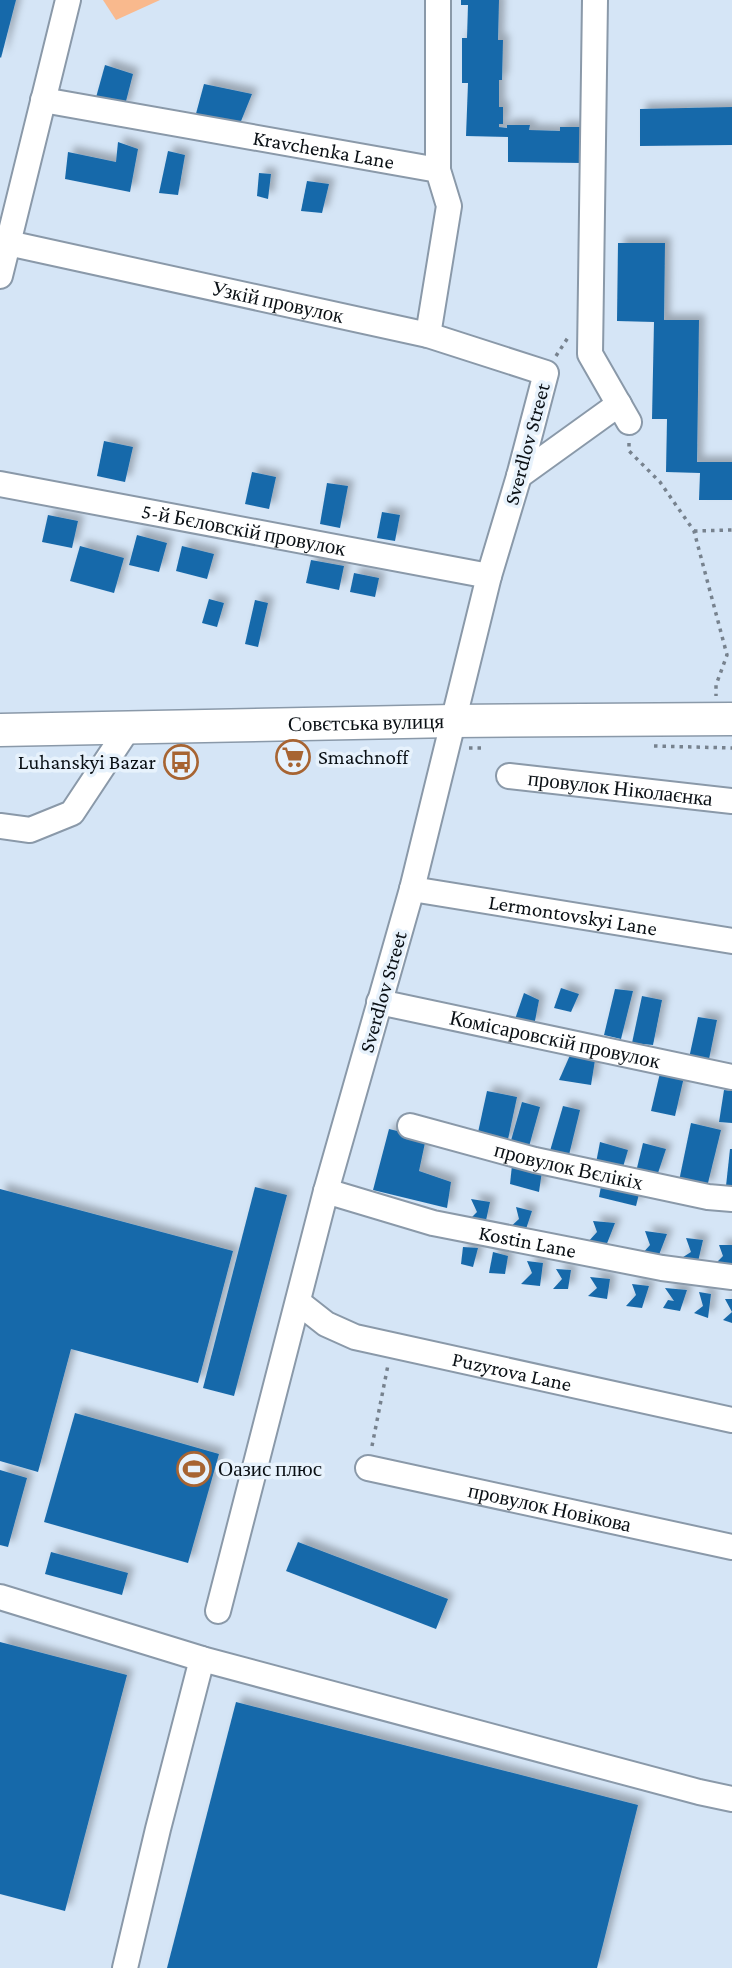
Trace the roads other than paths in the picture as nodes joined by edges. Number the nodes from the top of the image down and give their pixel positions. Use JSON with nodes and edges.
{"nodes":[{"id":1,"x":68,"y":0,"type":"edge"},
{"id":2,"x":438,"y":0,"type":"edge"},
{"id":3,"x":595,"y":0,"type":"edge"},
{"id":4,"x":43,"y":100,"type":"junction"},
{"id":5,"x":438,"y":170,"type":"junction"},
{"id":6,"x":8,"y":243,"type":"junction"},
{"id":7,"x":0,"y":276,"type":"edge"},
{"id":8,"x":428,"y":335,"type":"junction"},
{"id":9,"x":546,"y":373,"type":"joint"},
{"id":10,"x":519,"y":476,"type":"junction"},
{"id":11,"x":0,"y":484,"type":"edge"},
{"id":12,"x":489,"y":576,"type":"junction"},
{"id":13,"x":724,"y":719,"type":"edge"},
{"id":14,"x":453,"y":721,"type":"junction"},
{"id":15,"x":129,"y":727,"type":"junction"},
{"id":16,"x":0,"y":730,"type":"edge"},
{"id":17,"x":509,"y":776,"type":"dead end"},
{"id":18,"x":732,"y":801,"type":"edge"},
{"id":19,"x":0,"y":826,"type":"edge"},
{"id":20,"x":412,"y":889,"type":"junction"},
{"id":21,"x":732,"y":941,"type":"edge"},
{"id":22,"x":379,"y":1002,"type":"junction"},
{"id":23,"x":732,"y":1077,"type":"edge"},
{"id":24,"x":410,"y":1126,"type":"dead end"},
{"id":25,"x":326,"y":1191,"type":"junction"},
{"id":26,"x":732,"y":1199,"type":"edge"},
{"id":27,"x":732,"y":1277,"type":"edge"},
{"id":28,"x":299,"y":1303,"type":"junction"},
{"id":29,"x":732,"y":1420,"type":"edge"},
{"id":30,"x":368,"y":1468,"type":"road end"},
{"id":31,"x":732,"y":1547,"type":"edge"},
{"id":32,"x":0,"y":1597,"type":"edge"},
{"id":33,"x":218,"y":1611,"type":"dead end"},
{"id":34,"x":202,"y":1659,"type":"junction"},
{"id":35,"x":732,"y":1799,"type":"edge"},
{"id":36,"x":125,"y":1968,"type":"edge"}],
"edges":[{"from":1,"to":4,"type":"street"},
{"from":2,"to":5,"type":"street"},
{"from":3,"to":10,"type":"street"},
{"from":4,"to":5,"type":"street","name":"Kravchenka Lane"},
{"from":4,"to":6,"type":"street"},
{"from":5,"to":8,"type":"street"},
{"from":6,"to":7,"type":"street"},
{"from":6,"to":8,"type":"street","name":"Узкій провулок"},
{"from":8,"to":9,"type":"street","name":"Узкій провулок"},
{"from":9,"to":10,"type":"street","name":"Sverdlov Street"},
{"from":10,"to":12,"type":"street","name":"Sverdlov Street"},
{"from":11,"to":12,"type":"street","name":"5-й Бєловскій провулок"},
{"from":12,"to":14,"type":"street","name":"Sverdlov Street"},
{"from":13,"to":14,"type":"main road","name":"Совєтська вулиця"},
{"from":14,"to":15,"type":"main road","name":"Совєтська вулиця"},
{"from":14,"to":20,"type":"street","name":"Sverdlov Street"},
{"from":15,"to":16,"type":"main road","name":"Совєтська вулиця"},
{"from":15,"to":19,"type":"street"},
{"from":17,"to":18,"type":"street","name":"провулок Ніколаєнка"},
{"from":20,"to":21,"type":"street","name":"Lermontovskyi Lane"},
{"from":20,"to":22,"type":"street","name":"Sverdlov Street"},
{"from":22,"to":23,"type":"street","name":"Комісаровскій провулок"},
{"from":22,"to":25,"type":"street","name":"Sverdlov Street"},
{"from":24,"to":26,"type":"street","name":"провулок Вєлікіх"},
{"from":25,"to":27,"type":"street","name":"Kostin Lane"},
{"from":25,"to":28,"type":"street","name":"Sverdlov Street"},
{"from":28,"to":29,"type":"street","name":"Puzyrova Lane"},
{"from":28,"to":33,"type":"street","name":"Sverdlov Street"},
{"from":30,"to":31,"type":"street","name":"провулок Новікова"},
{"from":32,"to":34,"type":"street"},
{"from":34,"to":35,"type":"street"},
{"from":34,"to":36,"type":"street"}]}
